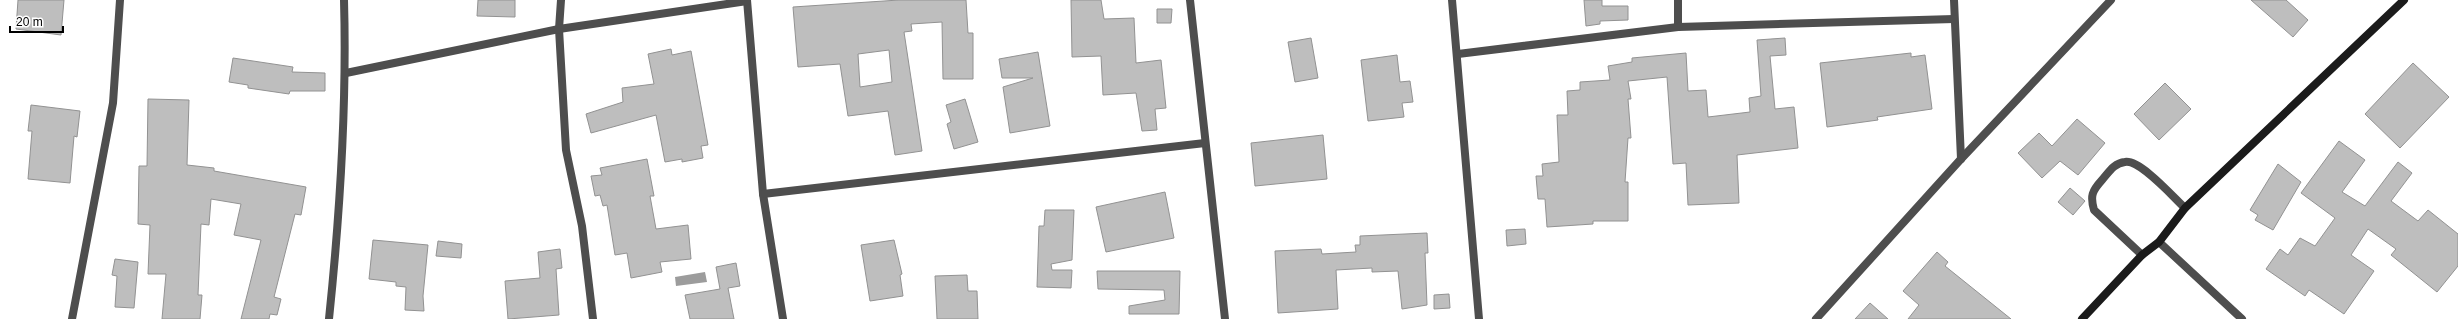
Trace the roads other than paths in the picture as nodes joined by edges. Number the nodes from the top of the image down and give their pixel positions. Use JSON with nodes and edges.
{"nodes":[{"id":1,"x":120,"y":0,"type":"edge"},
{"id":2,"x":344,"y":0,"type":"edge"},
{"id":3,"x":561,"y":0,"type":"edge"},
{"id":4,"x":1190,"y":0,"type":"edge"},
{"id":5,"x":1452,"y":0,"type":"edge"},
{"id":6,"x":1678,"y":0,"type":"edge"},
{"id":7,"x":1954,"y":0,"type":"edge"},
{"id":8,"x":2111,"y":0,"type":"edge"},
{"id":9,"x":2404,"y":0,"type":"edge"},
{"id":10,"x":747,"y":1,"type":"edge"},
{"id":11,"x":1954,"y":19,"type":"junction"},
{"id":12,"x":1678,"y":27,"type":"junction"},
{"id":13,"x":559,"y":29,"type":"junction"},
{"id":14,"x":1458,"y":54,"type":"junction"},
{"id":15,"x":346,"y":73,"type":"junction"},
{"id":16,"x":1205,"y":143,"type":"junction"},
{"id":17,"x":1961,"y":159,"type":"junction"},
{"id":18,"x":763,"y":194,"type":"junction"},
{"id":19,"x":2185,"y":208,"type":"junction"},
{"id":20,"x":2159,"y":242,"type":"junction"},
{"id":21,"x":2142,"y":255,"type":"junction"},
{"id":22,"x":72,"y":319,"type":"edge"},
{"id":23,"x":329,"y":319,"type":"edge"},
{"id":24,"x":593,"y":319,"type":"edge"},
{"id":25,"x":783,"y":319,"type":"edge"},
{"id":26,"x":1226,"y":319,"type":"edge"},
{"id":27,"x":1479,"y":319,"type":"edge"},
{"id":28,"x":1816,"y":319,"type":"edge"},
{"id":29,"x":2082,"y":319,"type":"edge"},
{"id":30,"x":2242,"y":319,"type":"edge"}],
"edges":[{"from":1,"to":22,"type":"street"},
{"from":2,"to":15,"type":"street"},
{"from":3,"to":13,"type":"street"},
{"from":4,"to":16,"type":"street"},
{"from":5,"to":14,"type":"street"},
{"from":6,"to":12,"type":"street"},
{"from":7,"to":11,"type":"street"},
{"from":8,"to":17,"type":"street"},
{"from":9,"to":19,"type":"street"},
{"from":10,"to":13,"type":"street"},
{"from":10,"to":18,"type":"street"},
{"from":11,"to":12,"type":"street"},
{"from":11,"to":17,"type":"street"},
{"from":12,"to":14,"type":"street"},
{"from":13,"to":15,"type":"street"},
{"from":13,"to":24,"type":"street"},
{"from":14,"to":27,"type":"street"},
{"from":15,"to":23,"type":"street"},
{"from":16,"to":18,"type":"street"},
{"from":16,"to":26,"type":"street"},
{"from":17,"to":28,"type":"street"},
{"from":18,"to":25,"type":"street"},
{"from":19,"to":20,"type":"street"},
{"from":19,"to":21,"type":"street"},
{"from":20,"to":21,"type":"street"},
{"from":20,"to":30,"type":"street"},
{"from":21,"to":29,"type":"street"}]}
